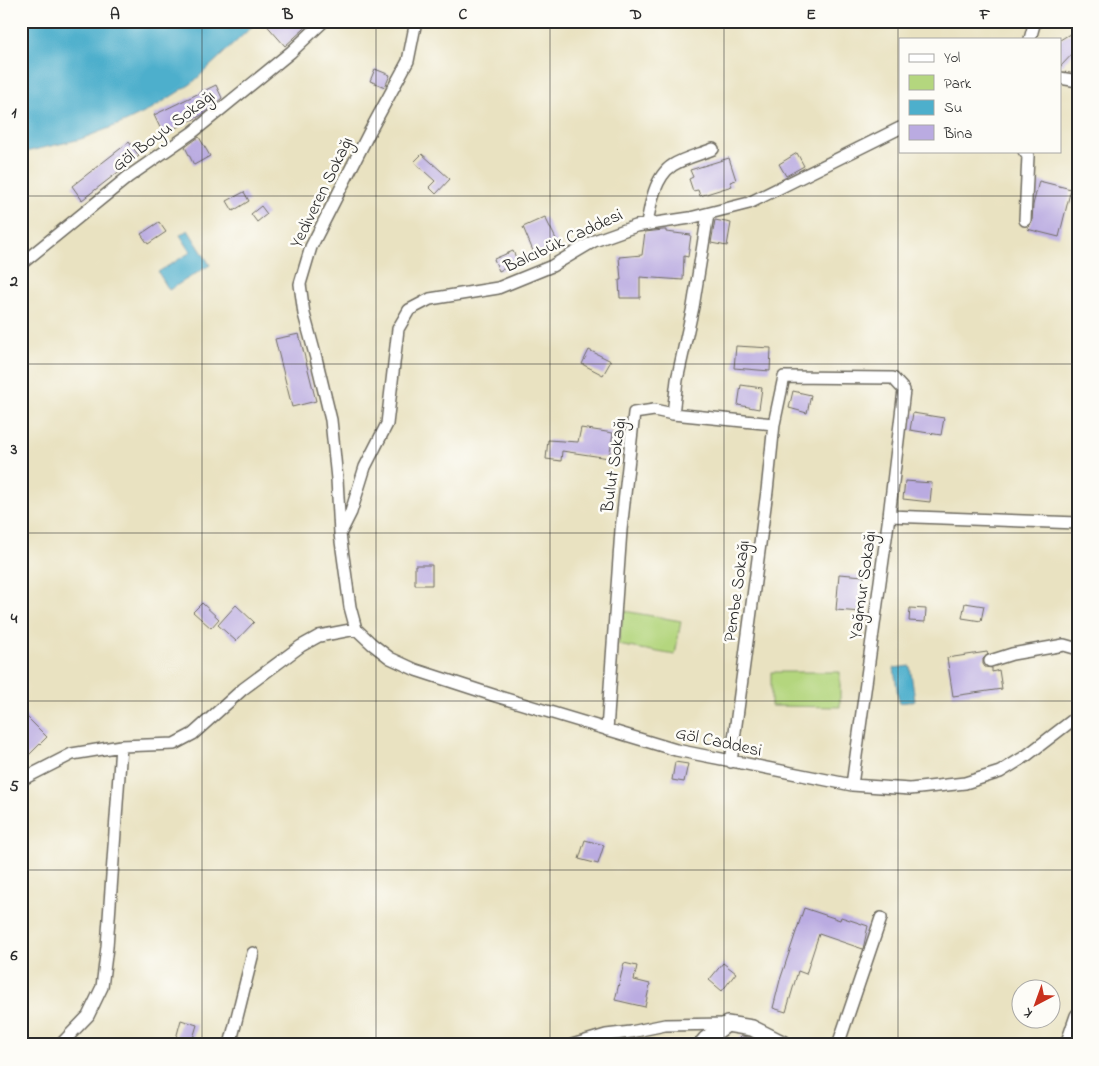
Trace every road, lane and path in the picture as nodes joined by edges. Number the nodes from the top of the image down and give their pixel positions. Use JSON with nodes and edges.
{"nodes":[{"id":1,"x":324,"y":21,"type":"edge"},
{"id":2,"x":416,"y":21,"type":"edge"},
{"id":3,"x":1035,"y":21,"type":"edge"},
{"id":4,"x":1030,"y":38,"type":"edge"},
{"id":5,"x":1062,"y":78,"type":"edge"},
{"id":6,"x":1078,"y":81,"type":"edge"},
{"id":7,"x":899,"y":128,"type":"edge"},
{"id":8,"x":713,"y":149,"type":"dead end"},
{"id":9,"x":1025,"y":152,"type":"edge"},
{"id":10,"x":708,"y":214,"type":"junction"},
{"id":11,"x":1025,"y":220,"type":"dead end"},
{"id":12,"x":647,"y":224,"type":"junction"},
{"id":13,"x":21,"y":264,"type":"edge"},
{"id":14,"x":904,"y":390,"type":"joint"},
{"id":15,"x":672,"y":414,"type":"junction"},
{"id":16,"x":774,"y":424,"type":"junction"},
{"id":17,"x":889,"y":516,"type":"junction"},
{"id":18,"x":1078,"y":523,"type":"edge"},
{"id":19,"x":340,"y":534,"type":"junction"},
{"id":20,"x":356,"y":629,"type":"junction"},
{"id":21,"x":1078,"y":649,"type":"edge"},
{"id":22,"x":990,"y":661,"type":"dead end"},
{"id":23,"x":1078,"y":716,"type":"edge"},
{"id":24,"x":607,"y":730,"type":"junction"},
{"id":25,"x":120,"y":746,"type":"junction"},
{"id":26,"x":731,"y":762,"type":"junction"},
{"id":27,"x":21,"y":780,"type":"edge"},
{"id":28,"x":852,"y":785,"type":"junction"},
{"id":29,"x":881,"y":918,"type":"dead end"},
{"id":30,"x":253,"y":953,"type":"dead end"},
{"id":31,"x":1078,"y":1016,"type":"edge"},
{"id":32,"x":728,"y":1024,"type":"junction"},
{"id":33,"x":62,"y":1043,"type":"dead end"},
{"id":34,"x":230,"y":1045,"type":"edge"},
{"id":35,"x":572,"y":1045,"type":"edge"},
{"id":36,"x":700,"y":1045,"type":"edge"},
{"id":37,"x":786,"y":1045,"type":"edge"},
{"id":38,"x":838,"y":1045,"type":"edge"},
{"id":39,"x":1068,"y":1045,"type":"edge"}],
"edges":[{"from":1,"to":13,"type":"street","name":"Göl Boyu Sokağı"},
{"from":2,"to":19,"type":"street","name":"Yediveren Sokağı"},
{"from":3,"to":4,"type":"street"},
{"from":5,"to":6,"type":"street"},
{"from":7,"to":10,"type":"street","name":"Balcıbük Caddesi"},
{"from":8,"to":12,"type":"street"},
{"from":9,"to":11,"type":"street"},
{"from":10,"to":12,"type":"street","name":"Balcıbük Caddesi"},
{"from":10,"to":15,"type":"street"},
{"from":12,"to":19,"type":"street","name":"Balcıbük Caddesi"},
{"from":14,"to":16,"type":"street","name":"Pembe Sokağı"},
{"from":14,"to":17,"type":"street","name":"Yağmur Sokağı"},
{"from":15,"to":16,"type":"street"},
{"from":15,"to":24,"type":"street","name":"Bulut Sokağı"},
{"from":16,"to":26,"type":"street","name":"Pembe Sokağı"},
{"from":17,"to":18,"type":"street"},
{"from":17,"to":28,"type":"street","name":"Yağmur Sokağı"},
{"from":19,"to":20,"type":"street"},
{"from":20,"to":24,"type":"street","name":"Göl Caddesi"},
{"from":20,"to":25,"type":"street"},
{"from":21,"to":22,"type":"street"},
{"from":23,"to":28,"type":"street","name":"Göl Caddesi"},
{"from":24,"to":26,"type":"street","name":"Göl Caddesi"},
{"from":25,"to":27,"type":"street"},
{"from":25,"to":33,"type":"street"},
{"from":26,"to":28,"type":"street","name":"Göl Caddesi"},
{"from":29,"to":38,"type":"street"},
{"from":30,"to":34,"type":"street"},
{"from":31,"to":39,"type":"street"},
{"from":32,"to":35,"type":"street"},
{"from":32,"to":36,"type":"street"},
{"from":32,"to":37,"type":"street"}]}
